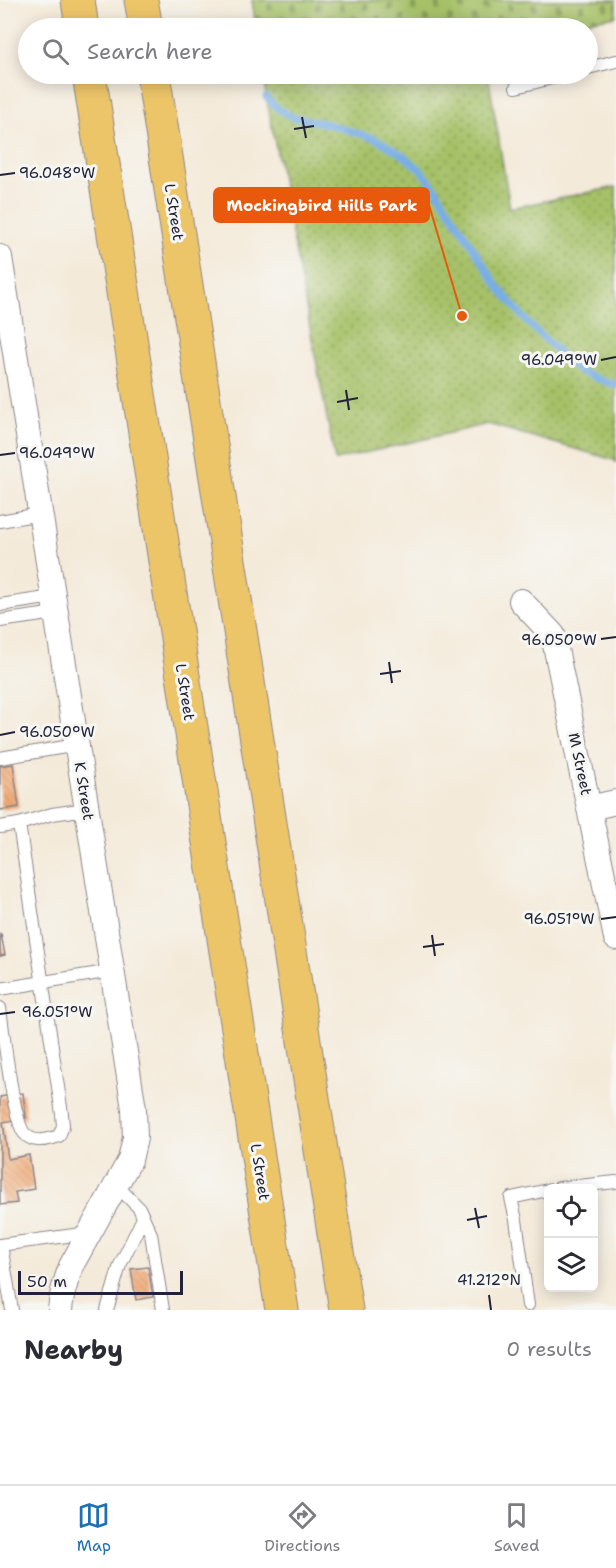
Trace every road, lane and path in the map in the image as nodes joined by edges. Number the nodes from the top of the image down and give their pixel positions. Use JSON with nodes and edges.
{"nodes":[{"id":1,"x":78,"y":0,"type":"edge"},
{"id":2,"x":141,"y":0,"type":"edge"},
{"id":3,"x":81,"y":18,"type":"edge"},
{"id":4,"x":144,"y":18,"type":"edge"},
{"id":5,"x":616,"y":61,"type":"edge"},
{"id":6,"x":598,"y":66,"type":"edge"},
{"id":7,"x":91,"y":84,"type":"edge"},
{"id":8,"x":155,"y":84,"type":"edge"},
{"id":9,"x":528,"y":84,"type":"edge"},
{"id":10,"x":516,"y":87,"type":"dead end"},
{"id":11,"x":0,"y":257,"type":"edge"},
{"id":12,"x":40,"y":514,"type":"junction"},
{"id":13,"x":0,"y":521,"type":"edge"},
{"id":14,"x":521,"y":601,"type":"dead end"},
{"id":15,"x":0,"y":605,"type":"edge"},
{"id":16,"x":55,"y":605,"type":"junction"},
{"id":17,"x":0,"y":621,"type":"edge"},
{"id":18,"x":77,"y":745,"type":"junction"},
{"id":19,"x":0,"y":758,"type":"edge"},
{"id":20,"x":616,"y":802,"type":"edge"},
{"id":21,"x":589,"y":808,"type":"junction"},
{"id":22,"x":87,"y":809,"type":"junction"},
{"id":23,"x":19,"y":824,"type":"junction"},
{"id":24,"x":0,"y":827,"type":"edge"},
{"id":25,"x":616,"y":939,"type":"edge"},
{"id":26,"x":112,"y":971,"type":"junction"},
{"id":27,"x":42,"y":982,"type":"junction"},
{"id":28,"x":0,"y":989,"type":"edge"},
{"id":29,"x":0,"y":1008,"type":"edge"},
{"id":30,"x":3,"y":1054,"type":"edge"},
{"id":31,"x":616,"y":1182,"type":"edge"},
{"id":32,"x":597,"y":1184,"type":"edge"},
{"id":33,"x":116,"y":1185,"type":"junction"},
{"id":34,"x":544,"y":1191,"type":"edge"},
{"id":35,"x":143,"y":1218,"type":"junction"},
{"id":36,"x":90,"y":1232,"type":"junction"},
{"id":37,"x":0,"y":1245,"type":"edge"},
{"id":38,"x":528,"y":1305,"type":"dead end"},
{"id":39,"x":12,"y":1310,"type":"edge"},
{"id":40,"x":60,"y":1310,"type":"edge"},
{"id":41,"x":108,"y":1310,"type":"edge"},
{"id":42,"x":163,"y":1310,"type":"edge"},
{"id":43,"x":282,"y":1310,"type":"edge"},
{"id":44,"x":346,"y":1310,"type":"edge"}],
"edges":[{"from":1,"to":3,"type":"main road"},
{"from":2,"to":4,"type":"main road"},
{"from":5,"to":6,"type":"lane"},
{"from":7,"to":43,"type":"main road","name":"L Street"},
{"from":8,"to":44,"type":"main road","name":"L Street"},
{"from":9,"to":10,"type":"lane"},
{"from":11,"to":12,"type":"street","name":"K Street"},
{"from":12,"to":13,"type":"lane"},
{"from":12,"to":16,"type":"street","name":"K Street"},
{"from":14,"to":21,"type":"street","name":"M Street"},
{"from":15,"to":16,"type":"lane"},
{"from":16,"to":17,"type":"lane"},
{"from":16,"to":18,"type":"street","name":"K Street"},
{"from":18,"to":19,"type":"lane"},
{"from":18,"to":22,"type":"street","name":"K Street"},
{"from":20,"to":21,"type":"street"},
{"from":21,"to":25,"type":"street","name":"M Street"},
{"from":22,"to":23,"type":"lane"},
{"from":22,"to":26,"type":"street","name":"K Street"},
{"from":23,"to":24,"type":"lane"},
{"from":23,"to":27,"type":"lane"},
{"from":26,"to":27,"type":"lane"},
{"from":26,"to":33,"type":"street","name":"K Street"},
{"from":27,"to":28,"type":"lane"},
{"from":27,"to":30,"type":"lane"},
{"from":29,"to":30,"type":"lane"},
{"from":31,"to":32,"type":"lane"},
{"from":33,"to":35,"type":"lane"},
{"from":33,"to":36,"type":"street","name":"K Street"},
{"from":34,"to":38,"type":"lane"},
{"from":35,"to":41,"type":"lane"},
{"from":35,"to":42,"type":"lane"},
{"from":36,"to":37,"type":"lane"},
{"from":36,"to":40,"type":"street","name":"K Street"},
{"from":37,"to":39,"type":"lane"}]}
